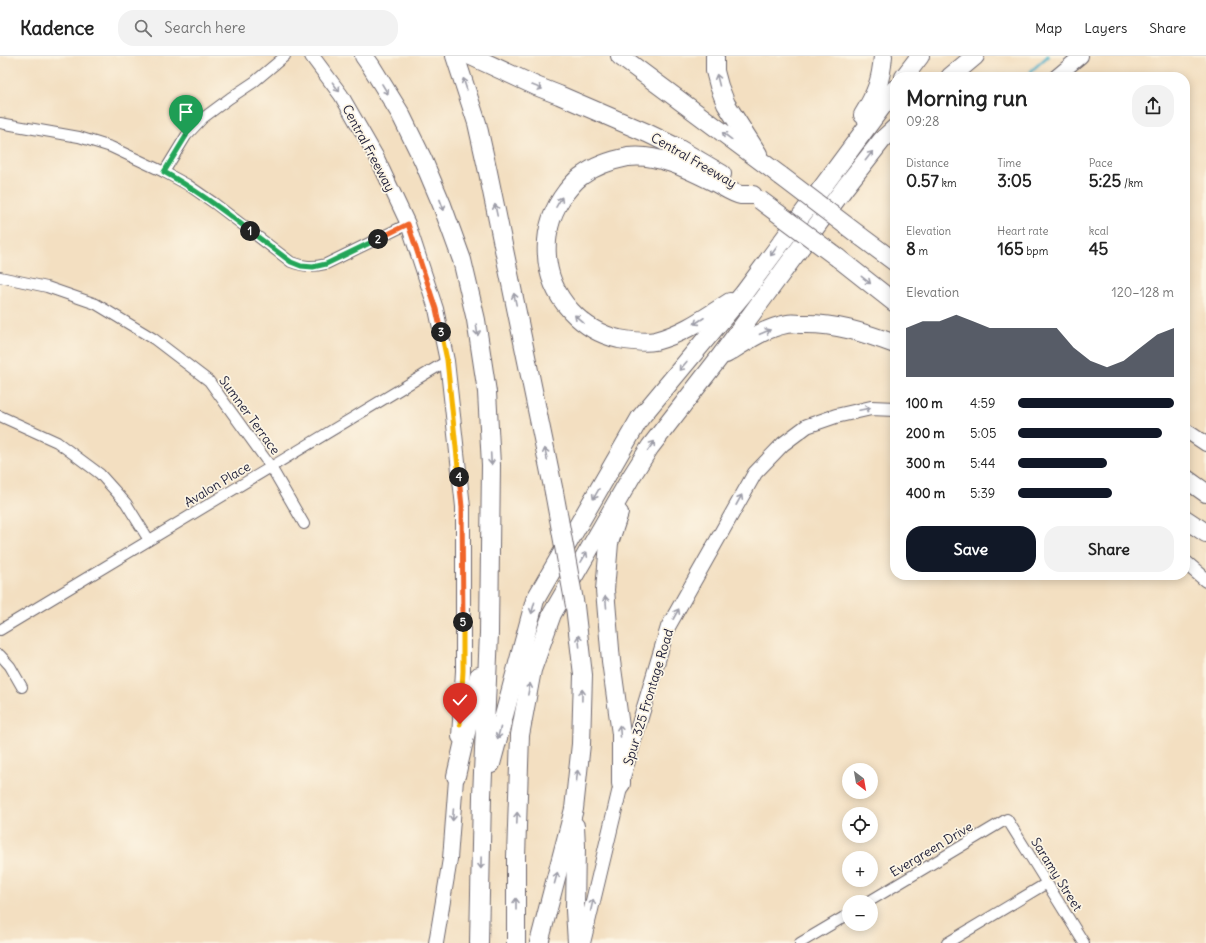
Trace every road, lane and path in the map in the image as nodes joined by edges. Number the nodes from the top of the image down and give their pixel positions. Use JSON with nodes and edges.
{"nodes":[{"id":1,"x":285,"y":56,"type":"edge"},
{"id":2,"x":312,"y":56,"type":"edge"},
{"id":3,"x":364,"y":56,"type":"edge"},
{"id":4,"x":456,"y":56,"type":"edge"},
{"id":5,"x":471,"y":56,"type":"edge"},
{"id":6,"x":620,"y":56,"type":"edge"},
{"id":7,"x":715,"y":56,"type":"edge"},
{"id":8,"x":882,"y":56,"type":"edge"},
{"id":9,"x":920,"y":56,"type":"edge"},
{"id":10,"x":1081,"y":56,"type":"edge"},
{"id":11,"x":908,"y":72,"type":"edge"},
{"id":12,"x":1062,"y":72,"type":"edge"},
{"id":13,"x":890,"y":96,"type":"edge"},
{"id":14,"x":0,"y":123,"type":"edge"},
{"id":15,"x":890,"y":133,"type":"edge"},
{"id":16,"x":764,"y":163,"type":"junction"},
{"id":17,"x":839,"y":164,"type":"junction"},
{"id":18,"x":164,"y":172,"type":"junction"},
{"id":19,"x":757,"y":197,"type":"junction"},
{"id":20,"x":408,"y":224,"type":"junction"},
{"id":21,"x":890,"y":258,"type":"edge"},
{"id":22,"x":0,"y":277,"type":"edge"},
{"id":23,"x":744,"y":293,"type":"junction"},
{"id":24,"x":890,"y":299,"type":"edge"},
{"id":25,"x":890,"y":342,"type":"edge"},
{"id":26,"x":718,"y":358,"type":"junction"},
{"id":27,"x":447,"y":360,"type":"junction"},
{"id":28,"x":890,"y":409,"type":"edge"},
{"id":29,"x":0,"y":416,"type":"edge"},
{"id":30,"x":1190,"y":433,"type":"edge"},
{"id":31,"x":1206,"y":444,"type":"edge"},
{"id":32,"x":271,"y":467,"type":"junction"},
{"id":33,"x":631,"y":477,"type":"junction"},
{"id":34,"x":1190,"y":482,"type":"edge"},
{"id":35,"x":1206,"y":493,"type":"edge"},
{"id":36,"x":1190,"y":522,"type":"edge"},
{"id":37,"x":304,"y":524,"type":"dead end"},
{"id":38,"x":1206,"y":533,"type":"edge"},
{"id":39,"x":149,"y":540,"type":"junction"},
{"id":40,"x":1190,"y":566,"type":"edge"},
{"id":41,"x":1206,"y":580,"type":"edge"},
{"id":42,"x":0,"y":630,"type":"edge"},
{"id":43,"x":489,"y":633,"type":"junction"},
{"id":44,"x":0,"y":656,"type":"edge"},
{"id":45,"x":22,"y":687,"type":"dead end"},
{"id":46,"x":456,"y":776,"type":"junction"},
{"id":47,"x":621,"y":784,"type":"junction"},
{"id":48,"x":482,"y":796,"type":"junction"},
{"id":49,"x":574,"y":809,"type":"junction"},
{"id":50,"x":1007,"y":819,"type":"joint"},
{"id":51,"x":1047,"y":883,"type":"junction"},
{"id":52,"x":878,"y":896,"type":"edge"},
{"id":53,"x":842,"y":918,"type":"edge"},
{"id":54,"x":436,"y":943,"type":"edge"},
{"id":55,"x":479,"y":943,"type":"edge"},
{"id":56,"x":516,"y":943,"type":"edge"},
{"id":57,"x":539,"y":943,"type":"edge"},
{"id":58,"x":577,"y":943,"type":"edge"},
{"id":59,"x":584,"y":943,"type":"edge"},
{"id":60,"x":800,"y":943,"type":"edge"},
{"id":61,"x":947,"y":943,"type":"edge"},
{"id":62,"x":1084,"y":943,"type":"edge"}],
"edges":[{"from":1,"to":18,"type":"street"},
{"from":2,"to":20,"type":"main road","name":"Central Freeway","one_way":true},
{"from":3,"to":43,"type":"highway","one_way":true},
{"from":49,"to":4,"type":"highway","one_way":true,"bridge":true},
{"from":5,"to":19,"type":"highway","name":"Central Freeway","one_way":true},
{"from":16,"to":6,"type":"highway","one_way":true},
{"from":16,"to":7,"type":"highway","one_way":true},
{"from":8,"to":17,"type":"highway"},
{"from":9,"to":11,"type":"highway"},
{"from":10,"to":12,"type":"main road"},
{"from":13,"to":17,"type":"highway"},
{"from":14,"to":18,"type":"street"},
{"from":26,"to":15,"type":"highway","one_way":true},
{"from":16,"to":21,"type":"highway","bridge":true},
{"from":17,"to":23,"type":"highway","one_way":true},
{"from":18,"to":20,"type":"street"},
{"from":23,"to":19,"type":"highway","one_way":true},
{"from":19,"to":24,"type":"highway","name":"Central Freeway","one_way":true,"bridge":true},
{"from":20,"to":27,"type":"main road","name":"Central Freeway"},
{"from":22,"to":32,"type":"street","name":"Sumner Terrace"},
{"from":23,"to":48,"type":"highway","one_way":true},
{"from":26,"to":25,"type":"highway","one_way":true},
{"from":33,"to":26,"type":"highway","one_way":true},
{"from":27,"to":32,"type":"street","name":"Avalon Place"},
{"from":27,"to":46,"type":"main road"},
{"from":47,"to":28,"type":"main road","name":"Spur 325 Frontage Road","one_way":true},
{"from":29,"to":39,"type":"street"},
{"from":30,"to":31,"type":"main road"},
{"from":32,"to":37,"type":"street","name":"Sumner Terrace"},
{"from":32,"to":39,"type":"street","name":"Avalon Place"},
{"from":47,"to":33,"type":"highway","one_way":true},
{"from":56,"to":33,"type":"highway","one_way":true},
{"from":34,"to":35,"type":"highway"},
{"from":36,"to":38,"type":"highway"},
{"from":39,"to":42,"type":"street","name":"Avalon Place"},
{"from":40,"to":41,"type":"main road"},
{"from":43,"to":46,"type":"highway"},
{"from":43,"to":48,"type":"highway"},
{"from":44,"to":45,"type":"street"},
{"from":46,"to":54,"type":"main road","one_way":true},
{"from":59,"to":47,"type":"main road","name":"Spur 325 Frontage Road","one_way":true},
{"from":48,"to":55,"type":"highway","one_way":true},
{"from":57,"to":49,"type":"highway","one_way":true},
{"from":49,"to":58,"type":"highway"},
{"from":50,"to":51,"type":"street","name":"Saramy Street"},
{"from":50,"to":52,"type":"street","name":"Evergreen Drive"},
{"from":51,"to":61,"type":"street"},
{"from":51,"to":62,"type":"street","name":"Saramy Street"},
{"from":53,"to":60,"type":"street"}]}
